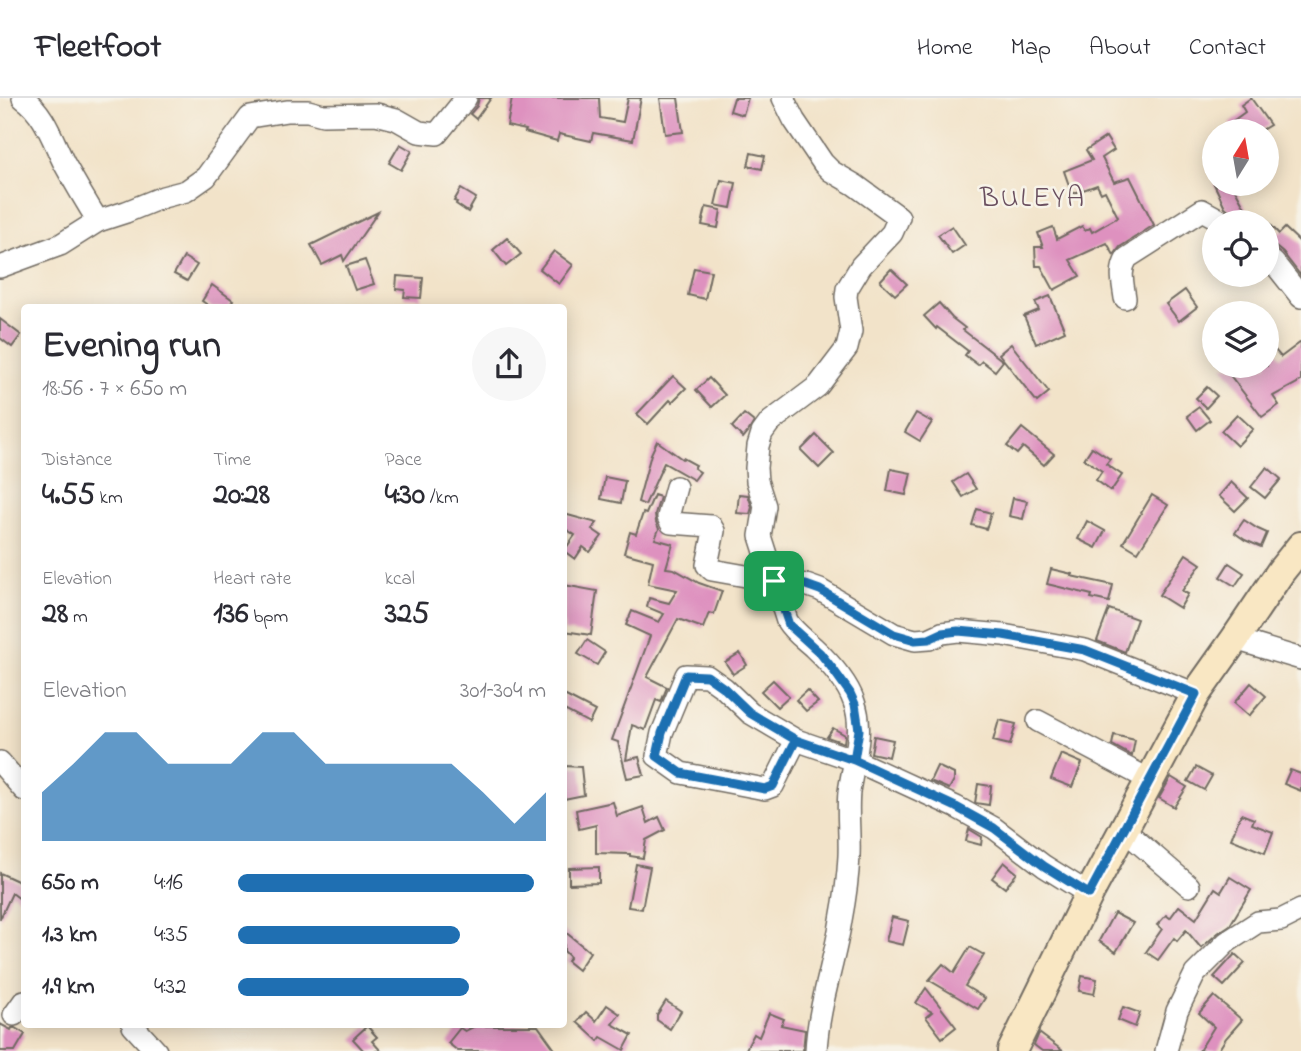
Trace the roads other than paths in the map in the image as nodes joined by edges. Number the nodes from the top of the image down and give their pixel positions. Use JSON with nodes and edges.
{"nodes":[{"id":1,"x":23,"y":98,"type":"edge"},
{"id":2,"x":466,"y":98,"type":"edge"},
{"id":3,"x":783,"y":98,"type":"edge"},
{"id":4,"x":1202,"y":210,"type":"edge"},
{"id":5,"x":98,"y":221,"type":"junction"},
{"id":6,"x":0,"y":267,"type":"edge"},
{"id":7,"x":1279,"y":269,"type":"edge"},
{"id":8,"x":1301,"y":297,"type":"edge"},
{"id":9,"x":1125,"y":298,"type":"dead end"},
{"id":10,"x":676,"y":486,"type":"dead end"},
{"id":11,"x":1301,"y":545,"type":"edge"},
{"id":12,"x":774,"y":581,"type":"junction"},
{"id":13,"x":1235,"y":639,"type":"junction"},
{"id":14,"x":1301,"y":659,"type":"edge"},
{"id":15,"x":1196,"y":694,"type":"junction"},
{"id":16,"x":1038,"y":721,"type":"dead end"},
{"id":17,"x":796,"y":740,"type":"junction"},
{"id":18,"x":854,"y":760,"type":"junction"},
{"id":19,"x":0,"y":762,"type":"edge"},
{"id":20,"x":1150,"y":780,"type":"junction"},
{"id":21,"x":21,"y":786,"type":"edge"},
{"id":22,"x":1123,"y":829,"type":"junction"},
{"id":23,"x":1189,"y":886,"type":"dead end"},
{"id":24,"x":1089,"y":894,"type":"junction"},
{"id":25,"x":1301,"y":910,"type":"edge"},
{"id":26,"x":135,"y":1028,"type":"edge"},
{"id":27,"x":156,"y":1051,"type":"edge"},
{"id":28,"x":816,"y":1051,"type":"edge"},
{"id":29,"x":1012,"y":1051,"type":"edge"},
{"id":30,"x":1166,"y":1051,"type":"edge"}],
"edges":[{"from":1,"to":5,"type":"street"},
{"from":2,"to":5,"type":"street"},
{"from":3,"to":12,"type":"street"},
{"from":4,"to":9,"type":"street"},
{"from":5,"to":6,"type":"street"},
{"from":7,"to":8,"type":"street"},
{"from":10,"to":12,"type":"street"},
{"from":11,"to":13,"type":"main road"},
{"from":12,"to":15,"type":"street"},
{"from":12,"to":18,"type":"street"},
{"from":13,"to":14,"type":"street"},
{"from":13,"to":15,"type":"main road"},
{"from":15,"to":20,"type":"main road"},
{"from":16,"to":20,"type":"street"},
{"from":17,"to":17,"type":"street"},
{"from":17,"to":18,"type":"street"},
{"from":18,"to":24,"type":"street"},
{"from":18,"to":28,"type":"street"},
{"from":19,"to":21,"type":"street"},
{"from":20,"to":22,"type":"main road"},
{"from":22,"to":23,"type":"street"},
{"from":22,"to":24,"type":"main road"},
{"from":24,"to":29,"type":"main road"},
{"from":25,"to":30,"type":"street"},
{"from":26,"to":27,"type":"street"}]}
